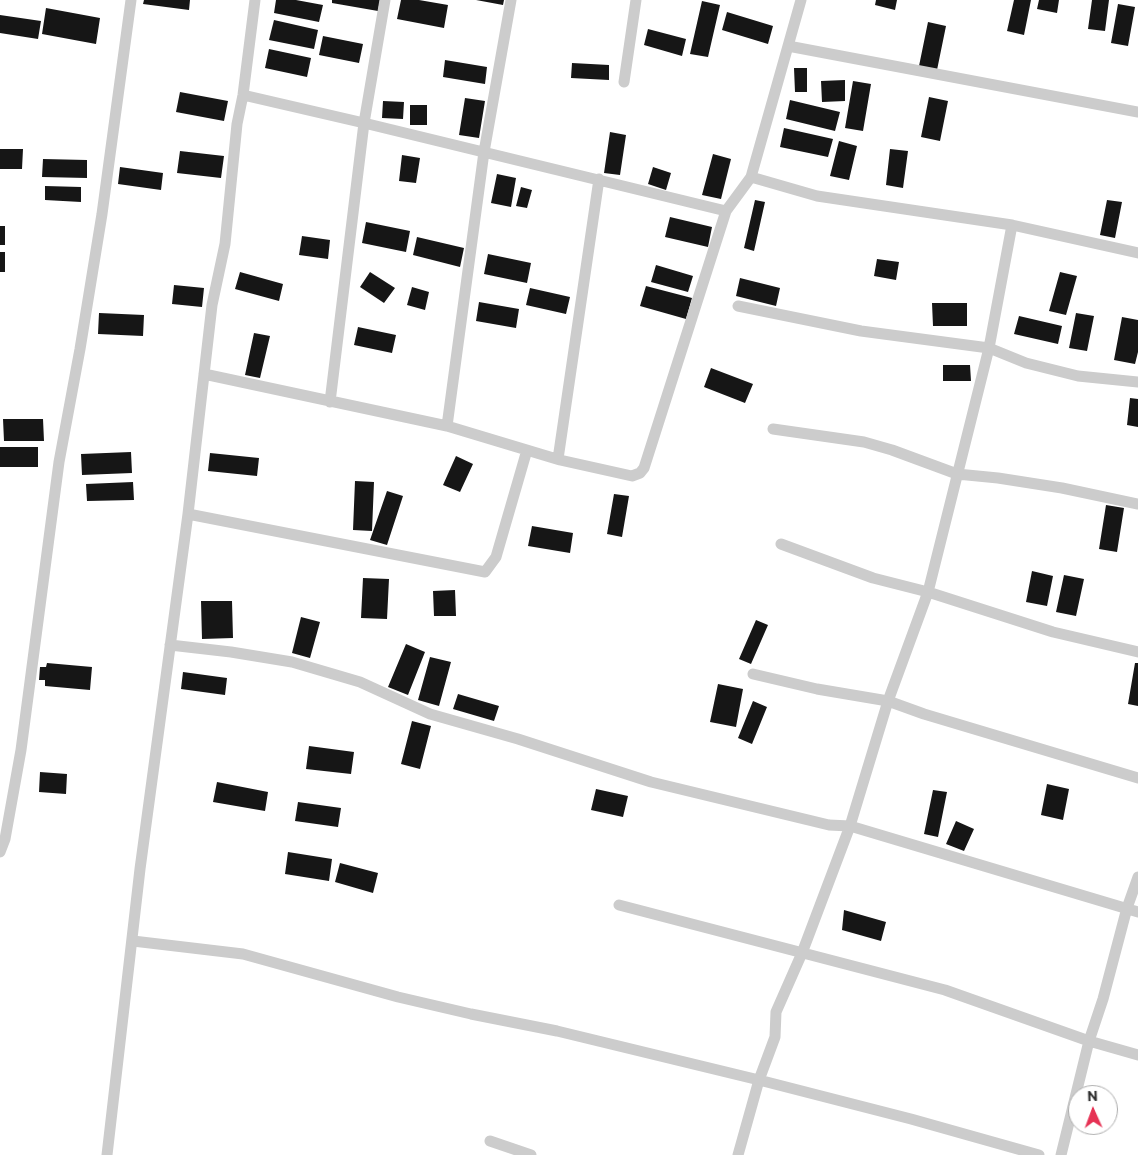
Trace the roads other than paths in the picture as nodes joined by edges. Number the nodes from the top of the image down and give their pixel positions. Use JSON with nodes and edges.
{"nodes":[{"id":1,"x":131,"y":0,"type":"edge"},
{"id":2,"x":255,"y":0,"type":"edge"},
{"id":3,"x":385,"y":0,"type":"edge"},
{"id":4,"x":512,"y":0,"type":"edge"},
{"id":5,"x":636,"y":0,"type":"edge"},
{"id":6,"x":801,"y":0,"type":"edge"},
{"id":7,"x":788,"y":46,"type":"junction"},
{"id":8,"x":624,"y":82,"type":"dead end"},
{"id":9,"x":243,"y":95,"type":"junction"},
{"id":10,"x":1138,"y":112,"type":"edge"},
{"id":11,"x":364,"y":123,"type":"junction"},
{"id":12,"x":484,"y":152,"type":"junction"},
{"id":13,"x":752,"y":177,"type":"junction"},
{"id":14,"x":599,"y":179,"type":"junction"},
{"id":15,"x":726,"y":211,"type":"junction"},
{"id":16,"x":1012,"y":225,"type":"junction"},
{"id":17,"x":1138,"y":253,"type":"edge"},
{"id":18,"x":738,"y":306,"type":"dead end"},
{"id":19,"x":989,"y":348,"type":"junction"},
{"id":20,"x":204,"y":374,"type":"junction"},
{"id":21,"x":1138,"y":382,"type":"edge"},
{"id":22,"x":330,"y":402,"type":"junction"},
{"id":23,"x":447,"y":426,"type":"junction"},
{"id":24,"x":772,"y":429,"type":"dead end"},
{"id":25,"x":527,"y":450,"type":"junction"},
{"id":26,"x":558,"y":459,"type":"junction"},
{"id":27,"x":957,"y":474,"type":"junction"},
{"id":28,"x":1138,"y":504,"type":"edge"},
{"id":29,"x":188,"y":514,"type":"junction"},
{"id":30,"x":780,"y":544,"type":"dead end"},
{"id":31,"x":928,"y":592,"type":"junction"},
{"id":32,"x":170,"y":646,"type":"junction"},
{"id":33,"x":1138,"y":652,"type":"edge"},
{"id":34,"x":753,"y":674,"type":"dead end"},
{"id":35,"x":888,"y":701,"type":"junction"},
{"id":36,"x":1138,"y":778,"type":"edge"},
{"id":37,"x":850,"y":826,"type":"junction"},
{"id":38,"x":0,"y":852,"type":"edge"},
{"id":39,"x":1138,"y":877,"type":"edge"},
{"id":40,"x":619,"y":905,"type":"dead end"},
{"id":41,"x":1132,"y":910,"type":"edge"},
{"id":42,"x":133,"y":941,"type":"junction"},
{"id":43,"x":802,"y":953,"type":"junction"},
{"id":44,"x":1089,"y":1041,"type":"junction"},
{"id":45,"x":1138,"y":1055,"type":"edge"},
{"id":46,"x":759,"y":1080,"type":"junction"},
{"id":47,"x":490,"y":1141,"type":"dead end"},
{"id":48,"x":108,"y":1155,"type":"edge"},
{"id":49,"x":531,"y":1155,"type":"edge"},
{"id":50,"x":738,"y":1155,"type":"edge"},
{"id":51,"x":1039,"y":1155,"type":"edge"},
{"id":52,"x":1061,"y":1155,"type":"edge"}],
"edges":[{"from":1,"to":38,"type":"street"},
{"from":2,"to":9,"type":"street"},
{"from":3,"to":11,"type":"street"},
{"from":4,"to":12,"type":"street"},
{"from":5,"to":8,"type":"street"},
{"from":6,"to":7,"type":"street"},
{"from":7,"to":10,"type":"street"},
{"from":7,"to":13,"type":"street"},
{"from":9,"to":11,"type":"street"},
{"from":9,"to":20,"type":"street"},
{"from":11,"to":12,"type":"street"},
{"from":11,"to":22,"type":"street"},
{"from":12,"to":14,"type":"street"},
{"from":12,"to":23,"type":"street"},
{"from":13,"to":15,"type":"street"},
{"from":13,"to":16,"type":"street"},
{"from":14,"to":15,"type":"street"},
{"from":14,"to":26,"type":"street"},
{"from":15,"to":26,"type":"street"},
{"from":16,"to":17,"type":"street"},
{"from":16,"to":19,"type":"street"},
{"from":18,"to":19,"type":"street"},
{"from":19,"to":21,"type":"street"},
{"from":19,"to":27,"type":"street"},
{"from":20,"to":22,"type":"street"},
{"from":20,"to":29,"type":"street"},
{"from":22,"to":23,"type":"street"},
{"from":23,"to":25,"type":"street"},
{"from":24,"to":27,"type":"street"},
{"from":25,"to":26,"type":"street"},
{"from":25,"to":29,"type":"street"},
{"from":27,"to":28,"type":"street"},
{"from":27,"to":31,"type":"street"},
{"from":29,"to":32,"type":"street"},
{"from":30,"to":31,"type":"street"},
{"from":31,"to":33,"type":"street"},
{"from":31,"to":35,"type":"street"},
{"from":32,"to":37,"type":"street"},
{"from":32,"to":42,"type":"street"},
{"from":34,"to":35,"type":"street"},
{"from":35,"to":36,"type":"street"},
{"from":35,"to":37,"type":"street"},
{"from":37,"to":41,"type":"street"},
{"from":37,"to":43,"type":"street"},
{"from":39,"to":41,"type":"street"},
{"from":40,"to":43,"type":"street"},
{"from":41,"to":44,"type":"street"},
{"from":42,"to":46,"type":"street"},
{"from":42,"to":48,"type":"street"},
{"from":43,"to":44,"type":"street"},
{"from":43,"to":46,"type":"street"},
{"from":44,"to":45,"type":"street"},
{"from":44,"to":52,"type":"street"},
{"from":46,"to":50,"type":"street"},
{"from":46,"to":51,"type":"street"},
{"from":47,"to":49,"type":"street"}]}
